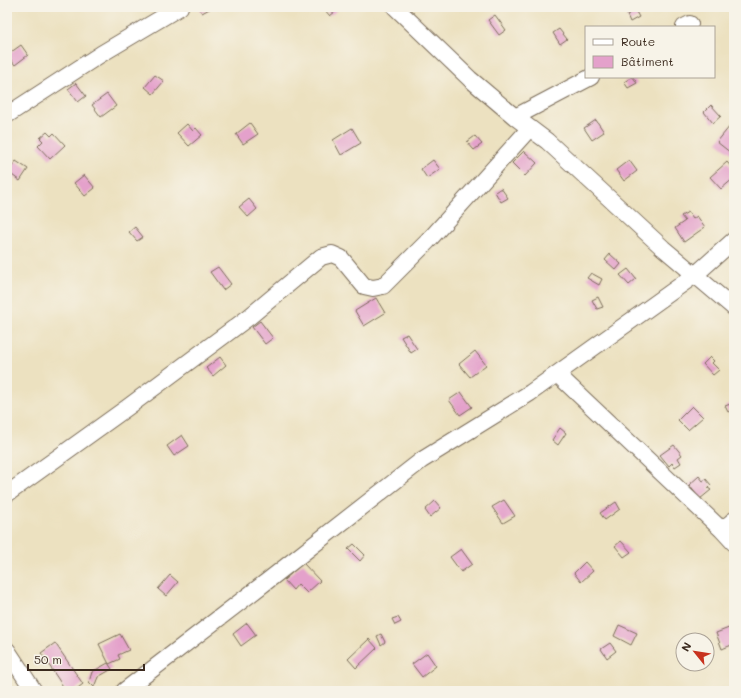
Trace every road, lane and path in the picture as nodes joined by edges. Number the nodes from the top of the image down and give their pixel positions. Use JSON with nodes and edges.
{"nodes":[{"id":1,"x":180,"y":7,"type":"edge"},
{"id":2,"x":395,"y":7,"type":"edge"},
{"id":3,"x":589,"y":78,"type":"edge"},
{"id":4,"x":7,"y":115,"type":"edge"},
{"id":5,"x":515,"y":117,"type":"junction"},
{"id":6,"x":530,"y":128,"type":"junction"},
{"id":7,"x":734,"y":240,"type":"edge"},
{"id":8,"x":695,"y":275,"type":"junction"},
{"id":9,"x":734,"y":308,"type":"edge"},
{"id":10,"x":557,"y":374,"type":"junction"},
{"id":11,"x":7,"y":494,"type":"edge"},
{"id":12,"x":734,"y":520,"type":"edge"},
{"id":13,"x":722,"y":530,"type":"junction"},
{"id":14,"x":734,"y":543,"type":"edge"},
{"id":15,"x":7,"y":650,"type":"edge"},
{"id":16,"x":34,"y":691,"type":"edge"},
{"id":17,"x":124,"y":691,"type":"edge"}],
"edges":[{"from":1,"to":4,"type":"street"},
{"from":2,"to":5,"type":"street"},
{"from":3,"to":5,"type":"street"},
{"from":5,"to":6,"type":"street"},
{"from":6,"to":8,"type":"street"},
{"from":6,"to":11,"type":"street"},
{"from":7,"to":8,"type":"street"},
{"from":8,"to":9,"type":"street"},
{"from":8,"to":10,"type":"street"},
{"from":10,"to":13,"type":"street"},
{"from":10,"to":17,"type":"street"},
{"from":12,"to":13,"type":"street"},
{"from":13,"to":14,"type":"street"},
{"from":15,"to":16,"type":"street"}]}
